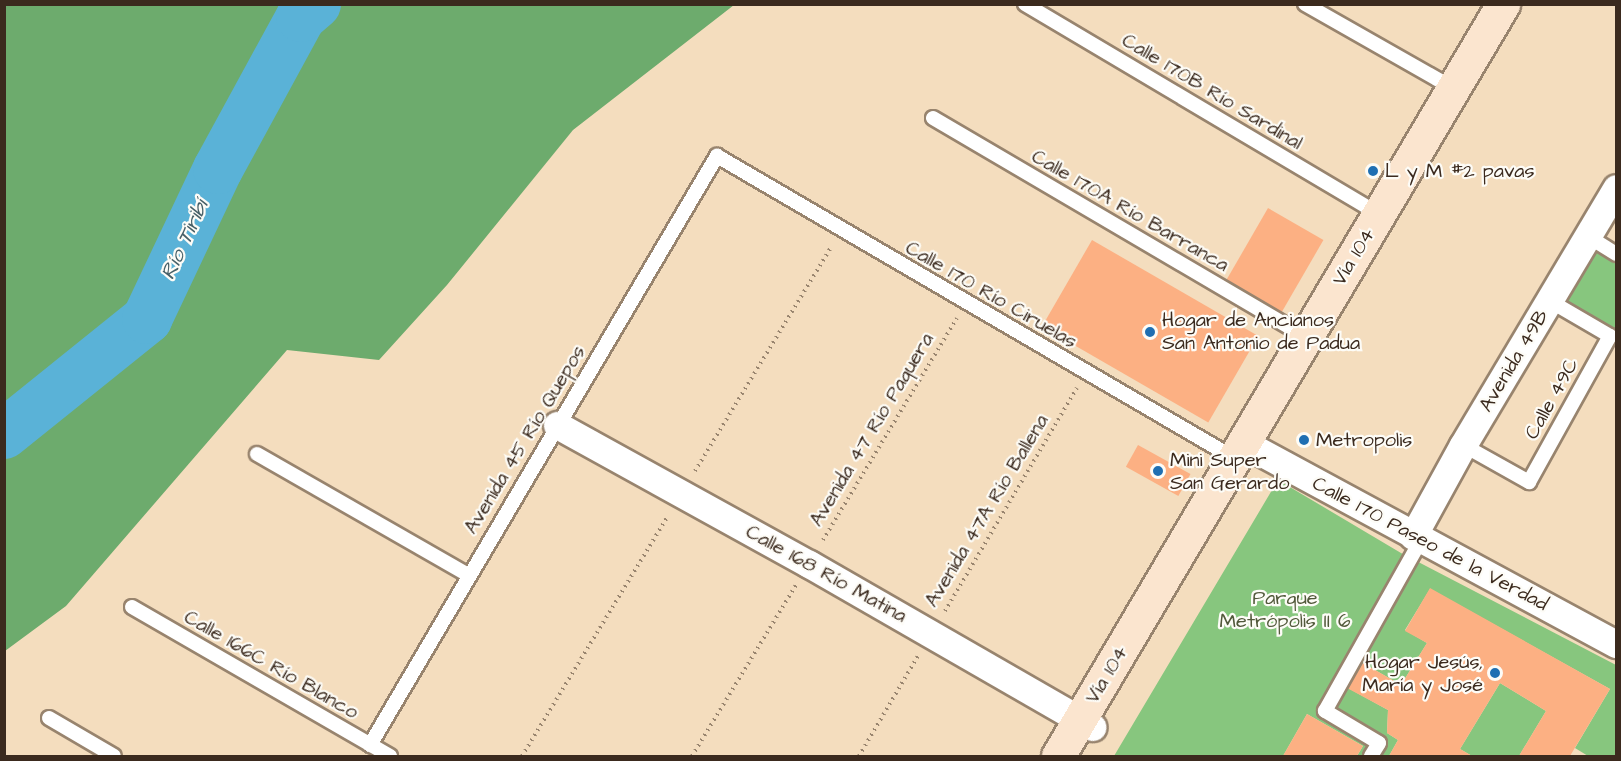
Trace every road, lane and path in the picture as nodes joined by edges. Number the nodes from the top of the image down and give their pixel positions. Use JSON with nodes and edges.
{"nodes":[{"id":1,"x":1025,"y":4,"type":"edge"},
{"id":2,"x":1305,"y":4,"type":"edge"},
{"id":3,"x":1503,"y":4,"type":"edge"},
{"id":4,"x":1519,"y":4,"type":"edge"},
{"id":5,"x":1453,"y":88,"type":"junction"},
{"id":6,"x":933,"y":118,"type":"dead end"},
{"id":7,"x":717,"y":156,"type":"joint"},
{"id":8,"x":1617,"y":188,"type":"edge"},
{"id":9,"x":1379,"y":214,"type":"junction"},
{"id":10,"x":1589,"y":237,"type":"junction"},
{"id":11,"x":1617,"y":255,"type":"edge"},
{"id":12,"x":1550,"y":301,"type":"junction"},
{"id":13,"x":966,"y":303,"type":"junction"},
{"id":14,"x":1307,"y":337,"type":"junction"},
{"id":15,"x":1086,"y":373,"type":"junction"},
{"id":16,"x":557,"y":424,"type":"junction"},
{"id":17,"x":1463,"y":445,"type":"junction"},
{"id":18,"x":257,"y":454,"type":"dead end"},
{"id":19,"x":1245,"y":454,"type":"junction"},
{"id":20,"x":1417,"y":538,"type":"junction"},
{"id":21,"x":809,"y":564,"type":"junction"},
{"id":22,"x":468,"y":574,"type":"junction"},
{"id":23,"x":132,"y":607,"type":"dead end"},
{"id":24,"x":932,"y":634,"type":"junction"},
{"id":25,"x":1613,"y":634,"type":"edge"},
{"id":26,"x":50,"y":718,"type":"dead end"},
{"id":27,"x":1086,"y":723,"type":"junction"},
{"id":28,"x":370,"y":745,"type":"junction"},
{"id":29,"x":114,"y":756,"type":"edge"},
{"id":30,"x":390,"y":756,"type":"edge"},
{"id":31,"x":692,"y":756,"type":"edge"},
{"id":32,"x":859,"y":756,"type":"edge"},
{"id":33,"x":1058,"y":756,"type":"edge"},
{"id":34,"x":1074,"y":756,"type":"edge"},
{"id":35,"x":1371,"y":756,"type":"edge"}],
"edges":[{"from":1,"to":9,"type":"lane","name":"Calle 170B Río Sardinal"},
{"from":2,"to":5,"type":"lane"},
{"from":3,"to":5,"type":"main road","name":"Vía 104"},
{"from":4,"to":19,"type":"main road","name":"Vía 104"},
{"from":5,"to":9,"type":"main road","name":"Vía 104"},
{"from":6,"to":14,"type":"lane","name":"Calle 170A Río Barranca"},
{"from":7,"to":13,"type":"lane","name":"Calle 170 Río Ciruelas"},
{"from":7,"to":16,"type":"lane","name":"Avenida 45 Río Quepos"},
{"from":8,"to":10,"type":"street","name":"Avenida 49B"},
{"from":9,"to":14,"type":"main road","name":"Vía 104"},
{"from":10,"to":11,"type":"lane"},
{"from":10,"to":12,"type":"street","name":"Avenida 49B"},
{"from":12,"to":17,"type":"street","name":"Avenida 49B"},
{"from":12,"to":17,"type":"lane","name":"Calle 49C"},
{"from":13,"to":15,"type":"lane","name":"Calle 170 Río Ciruelas"},
{"from":13,"to":21,"type":"path","name":"Avenida 47 Río Paquera"},
{"from":14,"to":19,"type":"main road","name":"Vía 104"},
{"from":15,"to":19,"type":"lane","name":"Calle 170 Río Ciruelas"},
{"from":15,"to":24,"type":"path","name":"Avenida 47A Río Ballena"},
{"from":16,"to":21,"type":"street","name":"Calle 168 Río Matina"},
{"from":16,"to":22,"type":"lane","name":"Avenida 45 Río Quepos"},
{"from":17,"to":20,"type":"street","name":"Avenida 49B"},
{"from":18,"to":22,"type":"lane"},
{"from":19,"to":20,"type":"street","name":"Calle 170 Paseo de la Verdad"},
{"from":19,"to":27,"type":"main road","name":"Vía 104"},
{"from":20,"to":25,"type":"street","name":"Calle 170 Paseo de la Verdad"},
{"from":20,"to":35,"type":"lane"},
{"from":21,"to":24,"type":"street","name":"Calle 168 Río Matina"},
{"from":21,"to":31,"type":"path","name":"Avenida 47 Río Paquera"},
{"from":22,"to":28,"type":"lane","name":"Avenida 45 Río Quepos"},
{"from":23,"to":28,"type":"lane","name":"Calle 166C Río Blanco"},
{"from":24,"to":27,"type":"street","name":"Calle 168 Río Matina"},
{"from":24,"to":32,"type":"path","name":"Avenida 47A Río Ballena"},
{"from":26,"to":29,"type":"lane"},
{"from":27,"to":33,"type":"main road","name":"Vía 104"},
{"from":27,"to":34,"type":"main road","name":"Vía 104"},
{"from":28,"to":30,"type":"lane","name":"Calle 166C Río Blanco"}]}
